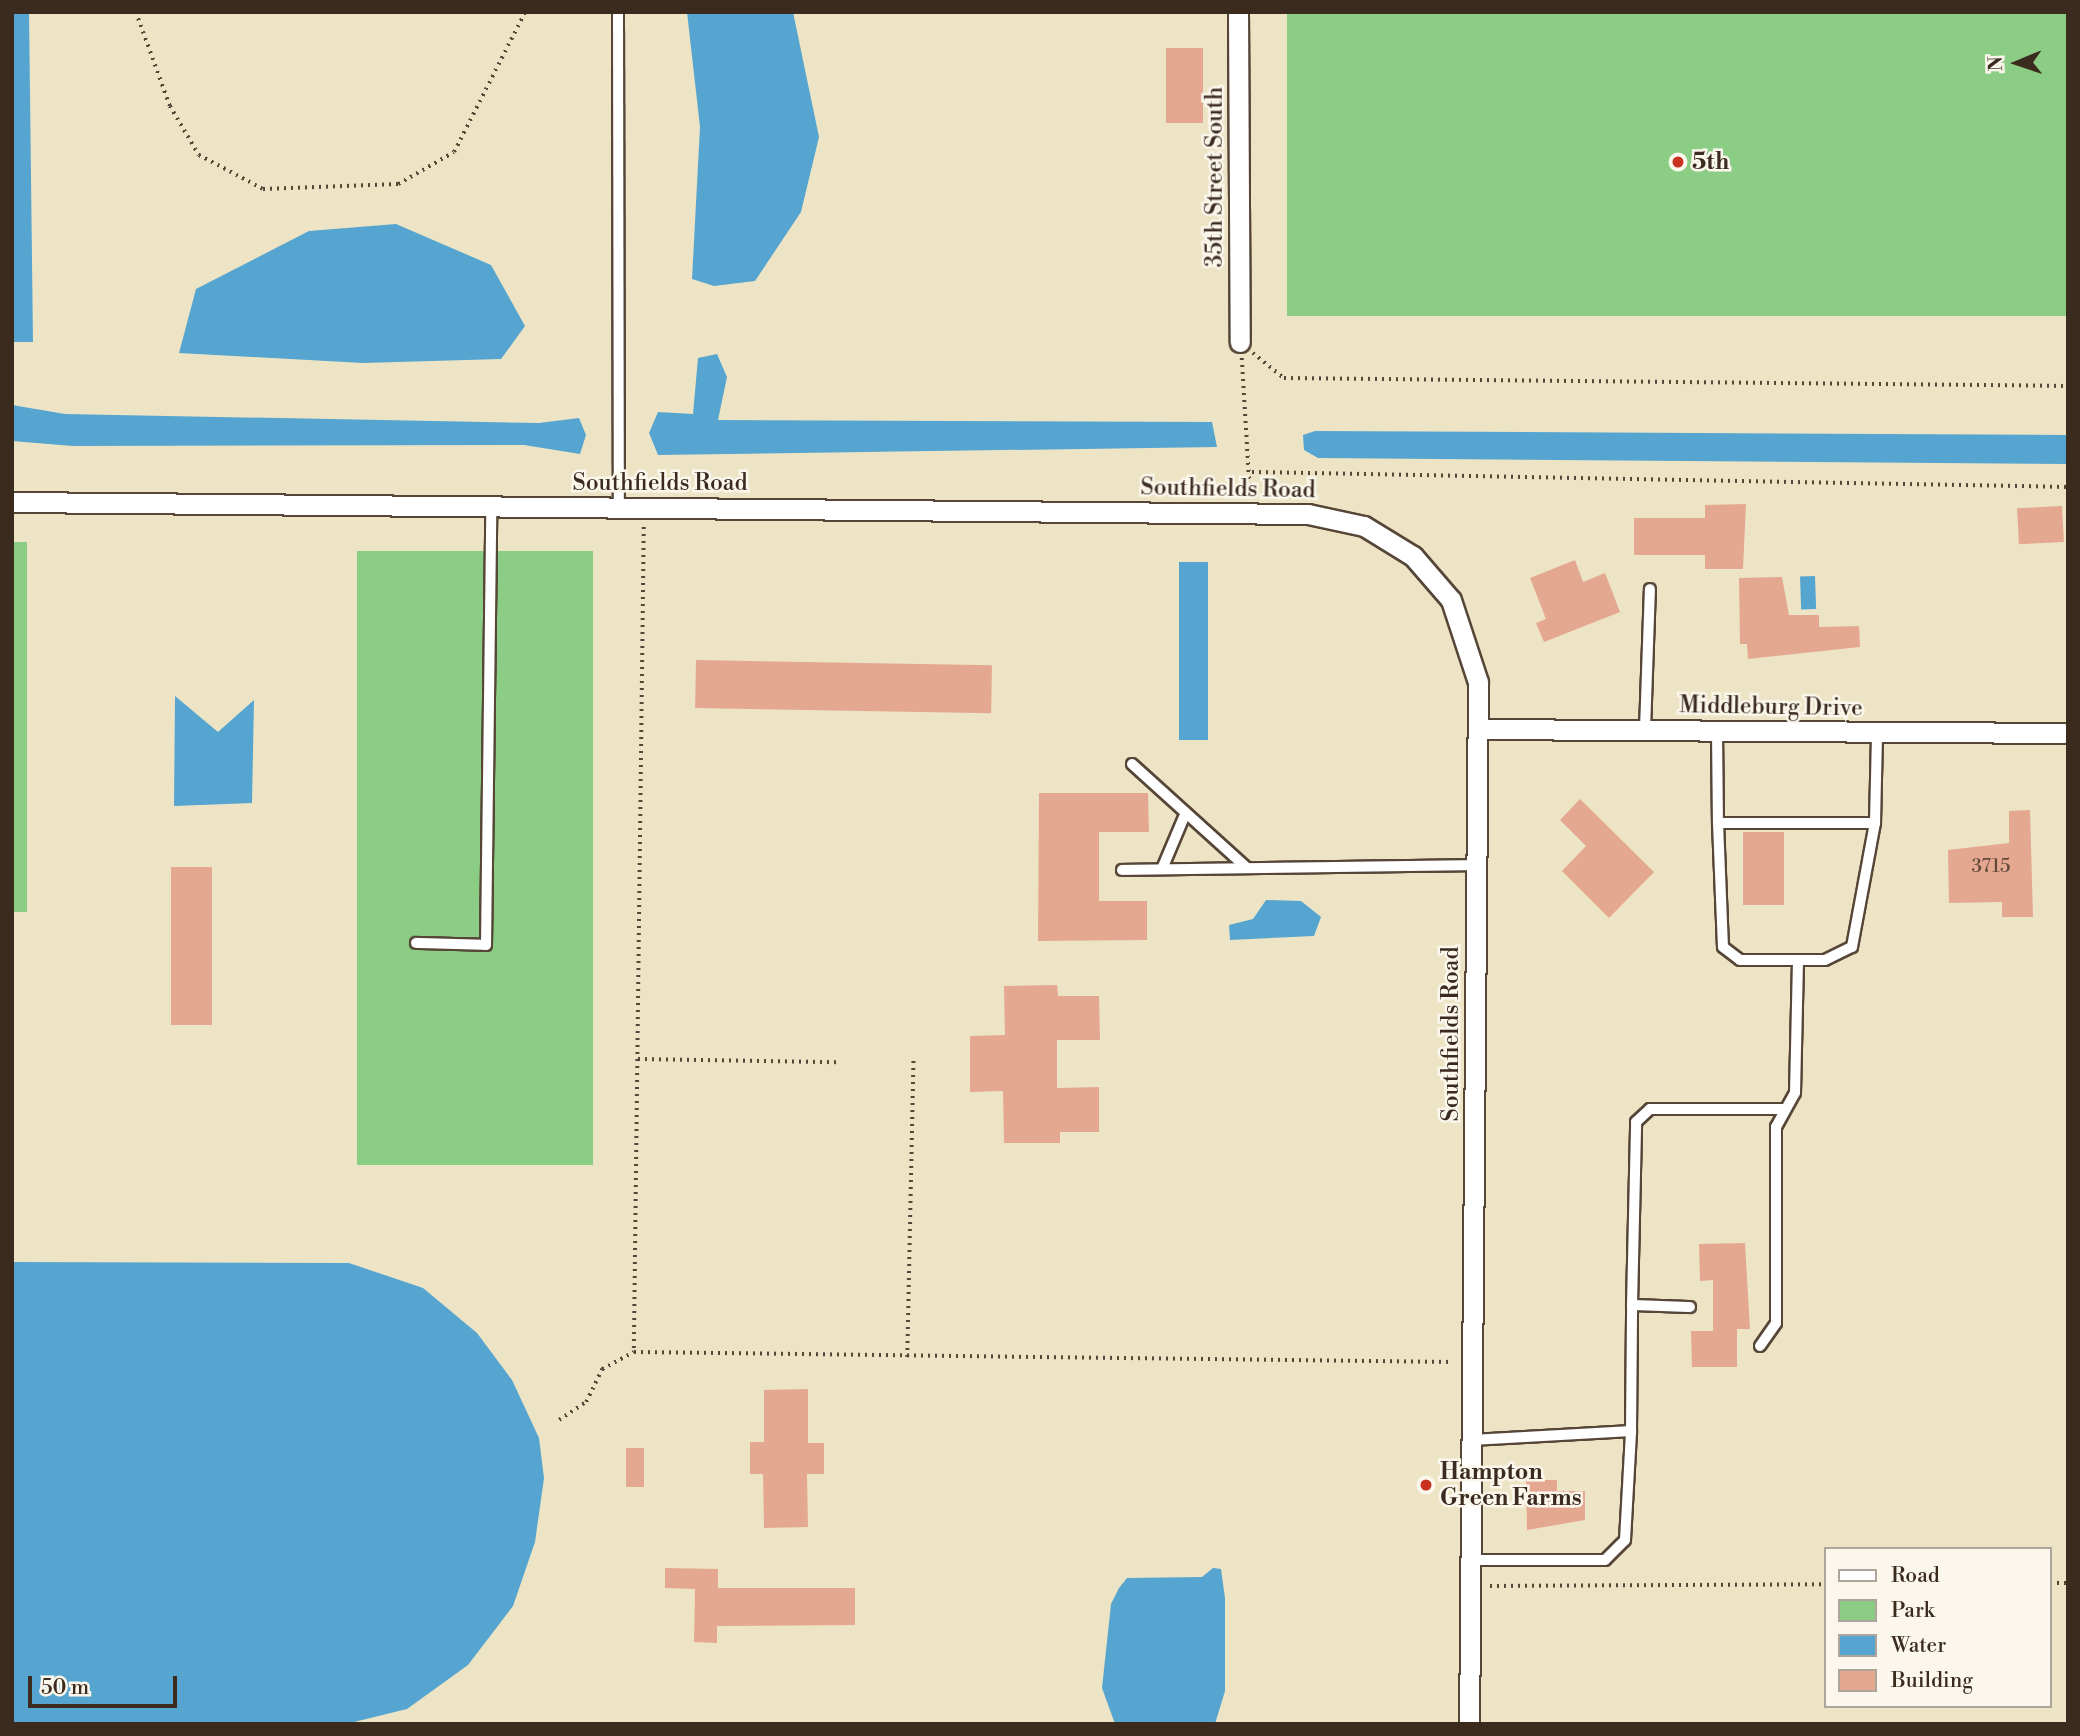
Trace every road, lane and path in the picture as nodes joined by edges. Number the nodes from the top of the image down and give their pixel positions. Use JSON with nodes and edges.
{"nodes":[{"id":1,"x":136,"y":12,"type":"edge"},
{"id":2,"x":526,"y":12,"type":"edge"},
{"id":3,"x":618,"y":12,"type":"edge"},
{"id":4,"x":1238,"y":12,"type":"edge"},
{"id":5,"x":1240,"y":342,"type":"junction"},
{"id":6,"x":2068,"y":386,"type":"edge"},
{"id":7,"x":1252,"y":472,"type":"junction"},
{"id":8,"x":2068,"y":487,"type":"edge"},
{"id":9,"x":12,"y":502,"type":"edge"},
{"id":10,"x":491,"y":506,"type":"junction"},
{"id":11,"x":619,"y":507,"type":"junction"},
{"id":12,"x":645,"y":508,"type":"junction"},
{"id":13,"x":1249,"y":512,"type":"junction"},
{"id":14,"x":1650,"y":589,"type":"dead end"},
{"id":15,"x":1478,"y":729,"type":"junction"},
{"id":16,"x":1645,"y":730,"type":"junction"},
{"id":17,"x":1717,"y":731,"type":"junction"},
{"id":18,"x":1877,"y":733,"type":"junction"},
{"id":19,"x":2064,"y":733,"type":"dead end"},
{"id":20,"x":1132,"y":764,"type":"dead end"},
{"id":21,"x":1184,"y":817,"type":"junction"},
{"id":22,"x":1718,"y":823,"type":"junction"},
{"id":23,"x":1875,"y":823,"type":"junction"},
{"id":24,"x":1477,"y":865,"type":"junction"},
{"id":25,"x":1247,"y":868,"type":"junction"},
{"id":26,"x":1162,"y":869,"type":"junction"},
{"id":27,"x":1122,"y":870,"type":"dead end"},
{"id":28,"x":416,"y":943,"type":"dead end"},
{"id":29,"x":1798,"y":960,"type":"junction"},
{"id":30,"x":638,"y":1059,"type":"junction"},
{"id":31,"x":912,"y":1059,"type":"dead end"},
{"id":32,"x":839,"y":1062,"type":"dead end"},
{"id":33,"x":1784,"y":1109,"type":"junction"},
{"id":34,"x":1632,"y":1305,"type":"junction"},
{"id":35,"x":1690,"y":1307,"type":"dead end"},
{"id":36,"x":1760,"y":1346,"type":"dead end"},
{"id":37,"x":634,"y":1352,"type":"junction"},
{"id":38,"x":907,"y":1357,"type":"junction"},
{"id":39,"x":1472,"y":1363,"type":"junction"},
{"id":40,"x":559,"y":1420,"type":"dead end"},
{"id":41,"x":1631,"y":1431,"type":"junction"},
{"id":42,"x":1472,"y":1440,"type":"junction"},
{"id":43,"x":1471,"y":1560,"type":"junction"},
{"id":44,"x":1825,"y":1584,"type":"edge"},
{"id":45,"x":1471,"y":1586,"type":"junction"},
{"id":46,"x":1469,"y":1724,"type":"edge"}],
"edges":[{"from":1,"to":2,"type":"path"},
{"from":3,"to":11,"type":"lane"},
{"from":4,"to":5,"type":"street","name":"35th Street South"},
{"from":5,"to":6,"type":"path"},
{"from":5,"to":7,"type":"path"},
{"from":7,"to":8,"type":"path"},
{"from":7,"to":13,"type":"path"},
{"from":9,"to":10,"type":"street","name":"Southfields Road"},
{"from":10,"to":11,"type":"street","name":"Southfields Road"},
{"from":10,"to":28,"type":"lane"},
{"from":11,"to":12,"type":"street","name":"Southfields Road"},
{"from":12,"to":13,"type":"street","name":"Southfields Road"},
{"from":12,"to":30,"type":"path"},
{"from":13,"to":15,"type":"street","name":"Southfields Road"},
{"from":14,"to":16,"type":"lane"},
{"from":15,"to":16,"type":"street","name":"Middleburg Drive"},
{"from":15,"to":24,"type":"street","name":"Southfields Road"},
{"from":16,"to":17,"type":"street","name":"Middleburg Drive"},
{"from":17,"to":18,"type":"street","name":"Middleburg Drive"},
{"from":17,"to":22,"type":"lane"},
{"from":18,"to":19,"type":"street","name":"Middleburg Drive"},
{"from":18,"to":23,"type":"lane"},
{"from":20,"to":21,"type":"lane"},
{"from":21,"to":25,"type":"lane"},
{"from":21,"to":26,"type":"lane"},
{"from":22,"to":23,"type":"lane"},
{"from":22,"to":29,"type":"lane"},
{"from":23,"to":29,"type":"lane"},
{"from":24,"to":25,"type":"lane"},
{"from":24,"to":39,"type":"street","name":"Southfields Road"},
{"from":25,"to":26,"type":"lane"},
{"from":26,"to":27,"type":"lane"},
{"from":29,"to":33,"type":"lane"},
{"from":30,"to":32,"type":"path"},
{"from":30,"to":37,"type":"path"},
{"from":31,"to":38,"type":"path"},
{"from":33,"to":34,"type":"lane"},
{"from":33,"to":36,"type":"lane"},
{"from":34,"to":35,"type":"lane"},
{"from":34,"to":41,"type":"lane"},
{"from":37,"to":38,"type":"path"},
{"from":37,"to":40,"type":"path"},
{"from":38,"to":39,"type":"path"},
{"from":39,"to":42,"type":"street","name":"Southfields Road"},
{"from":41,"to":42,"type":"lane"},
{"from":41,"to":43,"type":"lane"},
{"from":42,"to":43,"type":"street","name":"Southfields Road"},
{"from":43,"to":45,"type":"street","name":"Southfields Road"},
{"from":44,"to":45,"type":"path"},
{"from":45,"to":46,"type":"street","name":"Southfields Road"}]}
